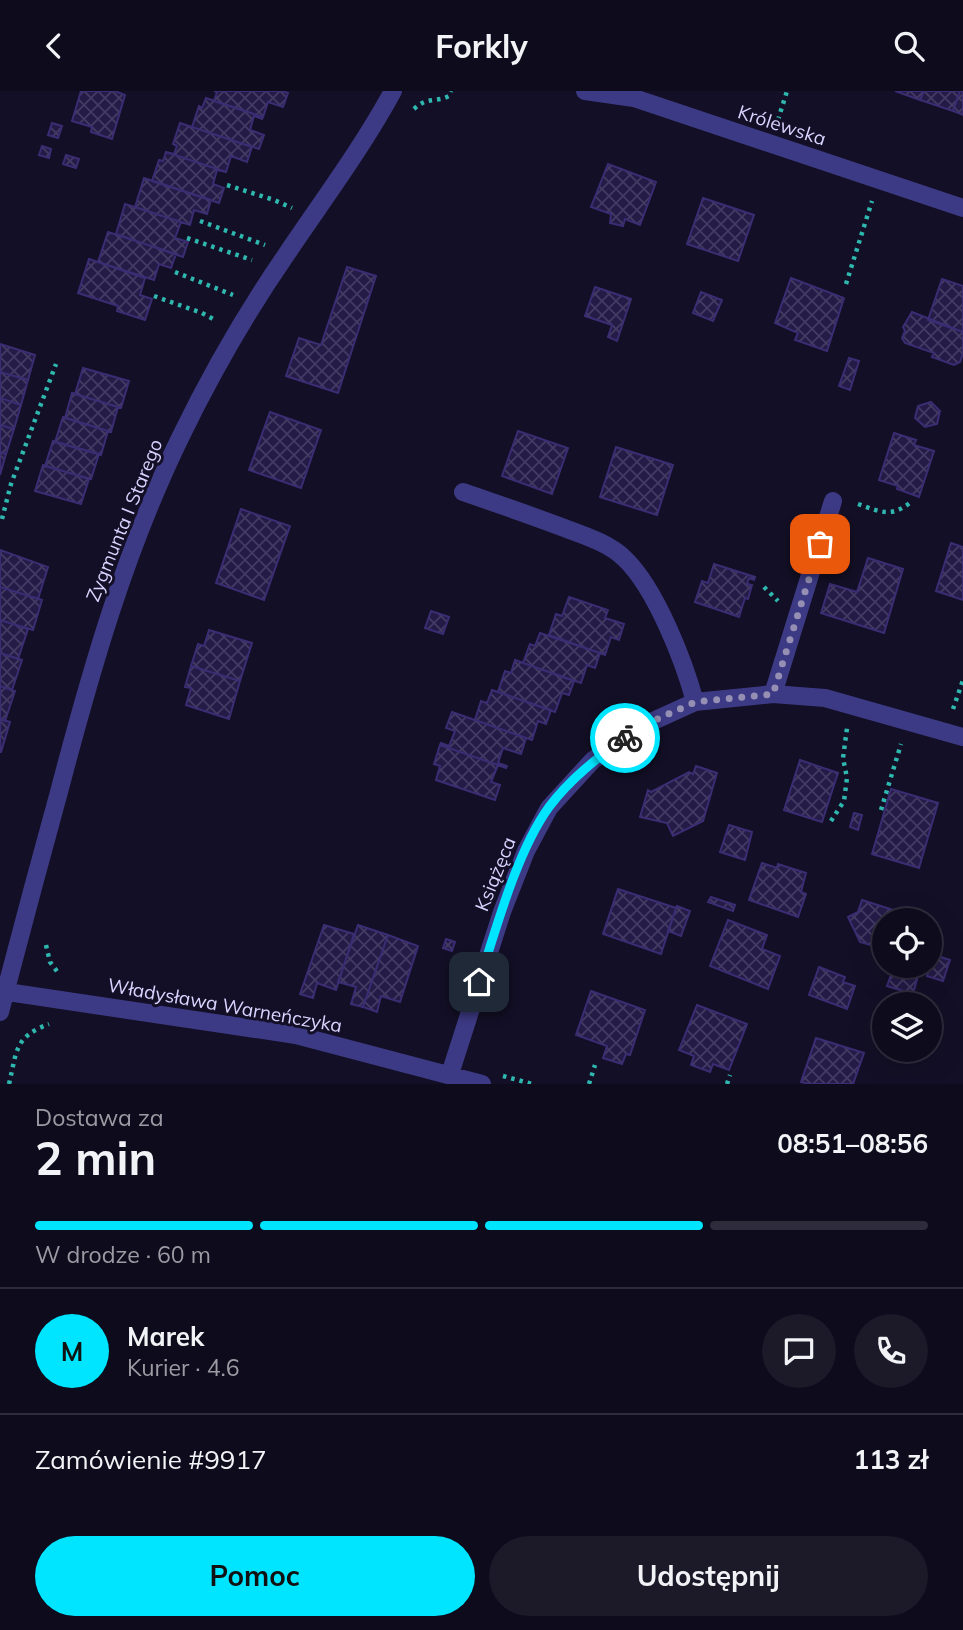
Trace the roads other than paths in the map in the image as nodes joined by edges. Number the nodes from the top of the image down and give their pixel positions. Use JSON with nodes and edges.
{"nodes":[{"id":1,"x":393,"y":91,"type":"edge"},
{"id":2,"x":585,"y":91,"type":"edge"},
{"id":3,"x":963,"y":208,"type":"edge"},
{"id":4,"x":463,"y":492,"type":"dead end"},
{"id":5,"x":833,"y":501,"type":"dead end"},
{"id":6,"x":773,"y":694,"type":"junction"},
{"id":7,"x":695,"y":702,"type":"junction"},
{"id":8,"x":963,"y":737,"type":"edge"},
{"id":9,"x":3,"y":991,"type":"edge"},
{"id":10,"x":0,"y":1012,"type":"edge"},
{"id":11,"x":450,"y":1074,"type":"junction"},
{"id":12,"x":482,"y":1084,"type":"edge"}],
"edges":[{"from":1,"to":9,"type":"street","name":"Zygmunta I Starego"},
{"from":2,"to":3,"type":"street","name":"Królewska"},
{"from":4,"to":7,"type":"street"},
{"from":5,"to":6,"type":"street"},
{"from":6,"to":7,"type":"street","name":"Książęca"},
{"from":6,"to":8,"type":"street","name":"Książęca"},
{"from":7,"to":11,"type":"street","name":"Książęca"},
{"from":9,"to":10,"type":"street","name":"Zygmunta I Starego"},
{"from":9,"to":11,"type":"street","name":"Władysława Warneńczyka"},
{"from":11,"to":12,"type":"street","name":"Władysława Warneńczyka"}]}
